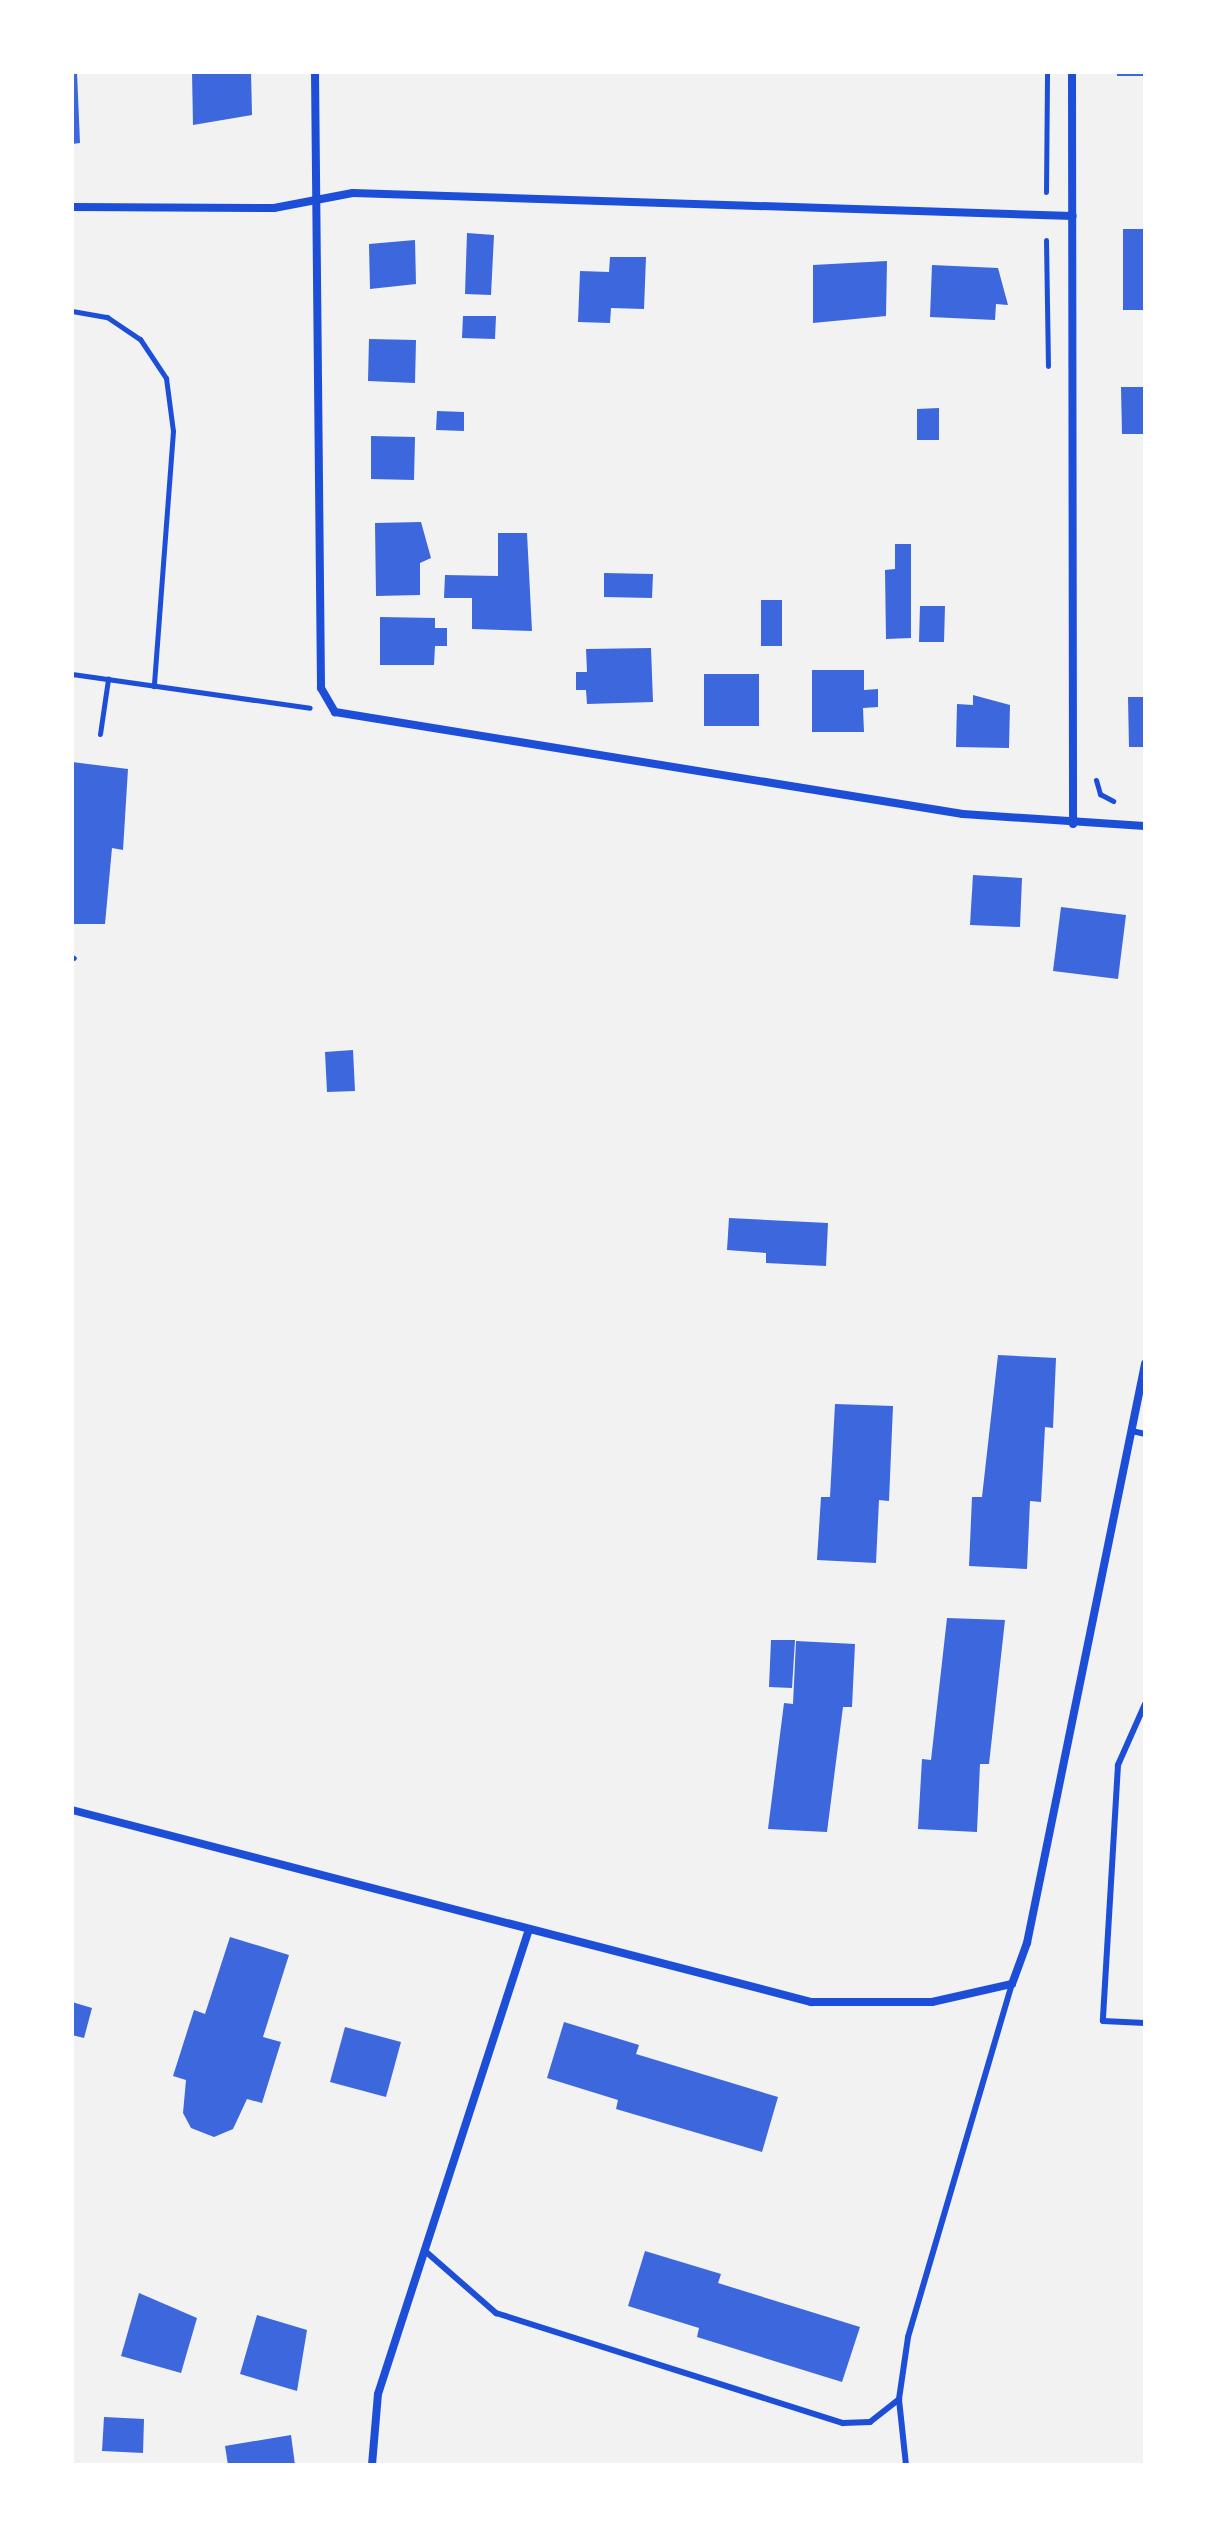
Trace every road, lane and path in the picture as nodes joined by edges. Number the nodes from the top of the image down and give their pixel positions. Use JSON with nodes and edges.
{"nodes":[{"id":1,"x":315,"y":72,"type":"edge"},
{"id":2,"x":1047,"y":72,"type":"edge"},
{"id":3,"x":1072,"y":72,"type":"edge"},
{"id":4,"x":1046,"y":192,"type":"dead end"},
{"id":5,"x":315,"y":200,"type":"junction"},
{"id":6,"x":72,"y":207,"type":"edge"},
{"id":7,"x":1073,"y":216,"type":"junction"},
{"id":8,"x":72,"y":311,"type":"edge"},
{"id":9,"x":72,"y":674,"type":"edge"},
{"id":10,"x":108,"y":679,"type":"junction"},
{"id":11,"x":154,"y":686,"type":"junction"},
{"id":12,"x":331,"y":709,"type":"junction"},
{"id":13,"x":100,"y":734,"type":"dead end"},
{"id":14,"x":1073,"y":824,"type":"junction"},
{"id":15,"x":1145,"y":826,"type":"edge"},
{"id":16,"x":1145,"y":1364,"type":"edge"},
{"id":17,"x":1132,"y":1431,"type":"junction"},
{"id":18,"x":1145,"y":1434,"type":"edge"},
{"id":19,"x":1145,"y":1704,"type":"edge"},
{"id":20,"x":72,"y":1810,"type":"edge"},
{"id":21,"x":528,"y":1931,"type":"junction"},
{"id":22,"x":1012,"y":1984,"type":"junction"},
{"id":23,"x":1145,"y":2023,"type":"edge"},
{"id":24,"x":422,"y":2247,"type":"junction"},
{"id":25,"x":899,"y":2399,"type":"junction"},
{"id":26,"x":372,"y":2465,"type":"edge"},
{"id":27,"x":906,"y":2465,"type":"edge"}],
"edges":[{"from":1,"to":5,"type":"street"},
{"from":2,"to":4,"type":"path"},
{"from":3,"to":7,"type":"street"},
{"from":5,"to":6,"type":"street"},
{"from":5,"to":7,"type":"street"},
{"from":5,"to":12,"type":"street"},
{"from":7,"to":14,"type":"street"},
{"from":8,"to":11,"type":"path"},
{"from":9,"to":10,"type":"path"},
{"from":10,"to":11,"type":"path"},
{"from":10,"to":13,"type":"path"},
{"from":11,"to":12,"type":"path"},
{"from":12,"to":14,"type":"street"},
{"from":14,"to":15,"type":"street"},
{"from":16,"to":17,"type":"street"},
{"from":17,"to":18,"type":"lane"},
{"from":17,"to":22,"type":"street"},
{"from":19,"to":23,"type":"lane"},
{"from":20,"to":21,"type":"street"},
{"from":21,"to":22,"type":"street"},
{"from":21,"to":24,"type":"street"},
{"from":22,"to":25,"type":"lane"},
{"from":24,"to":25,"type":"lane"},
{"from":24,"to":26,"type":"street"},
{"from":25,"to":27,"type":"lane"}]}
